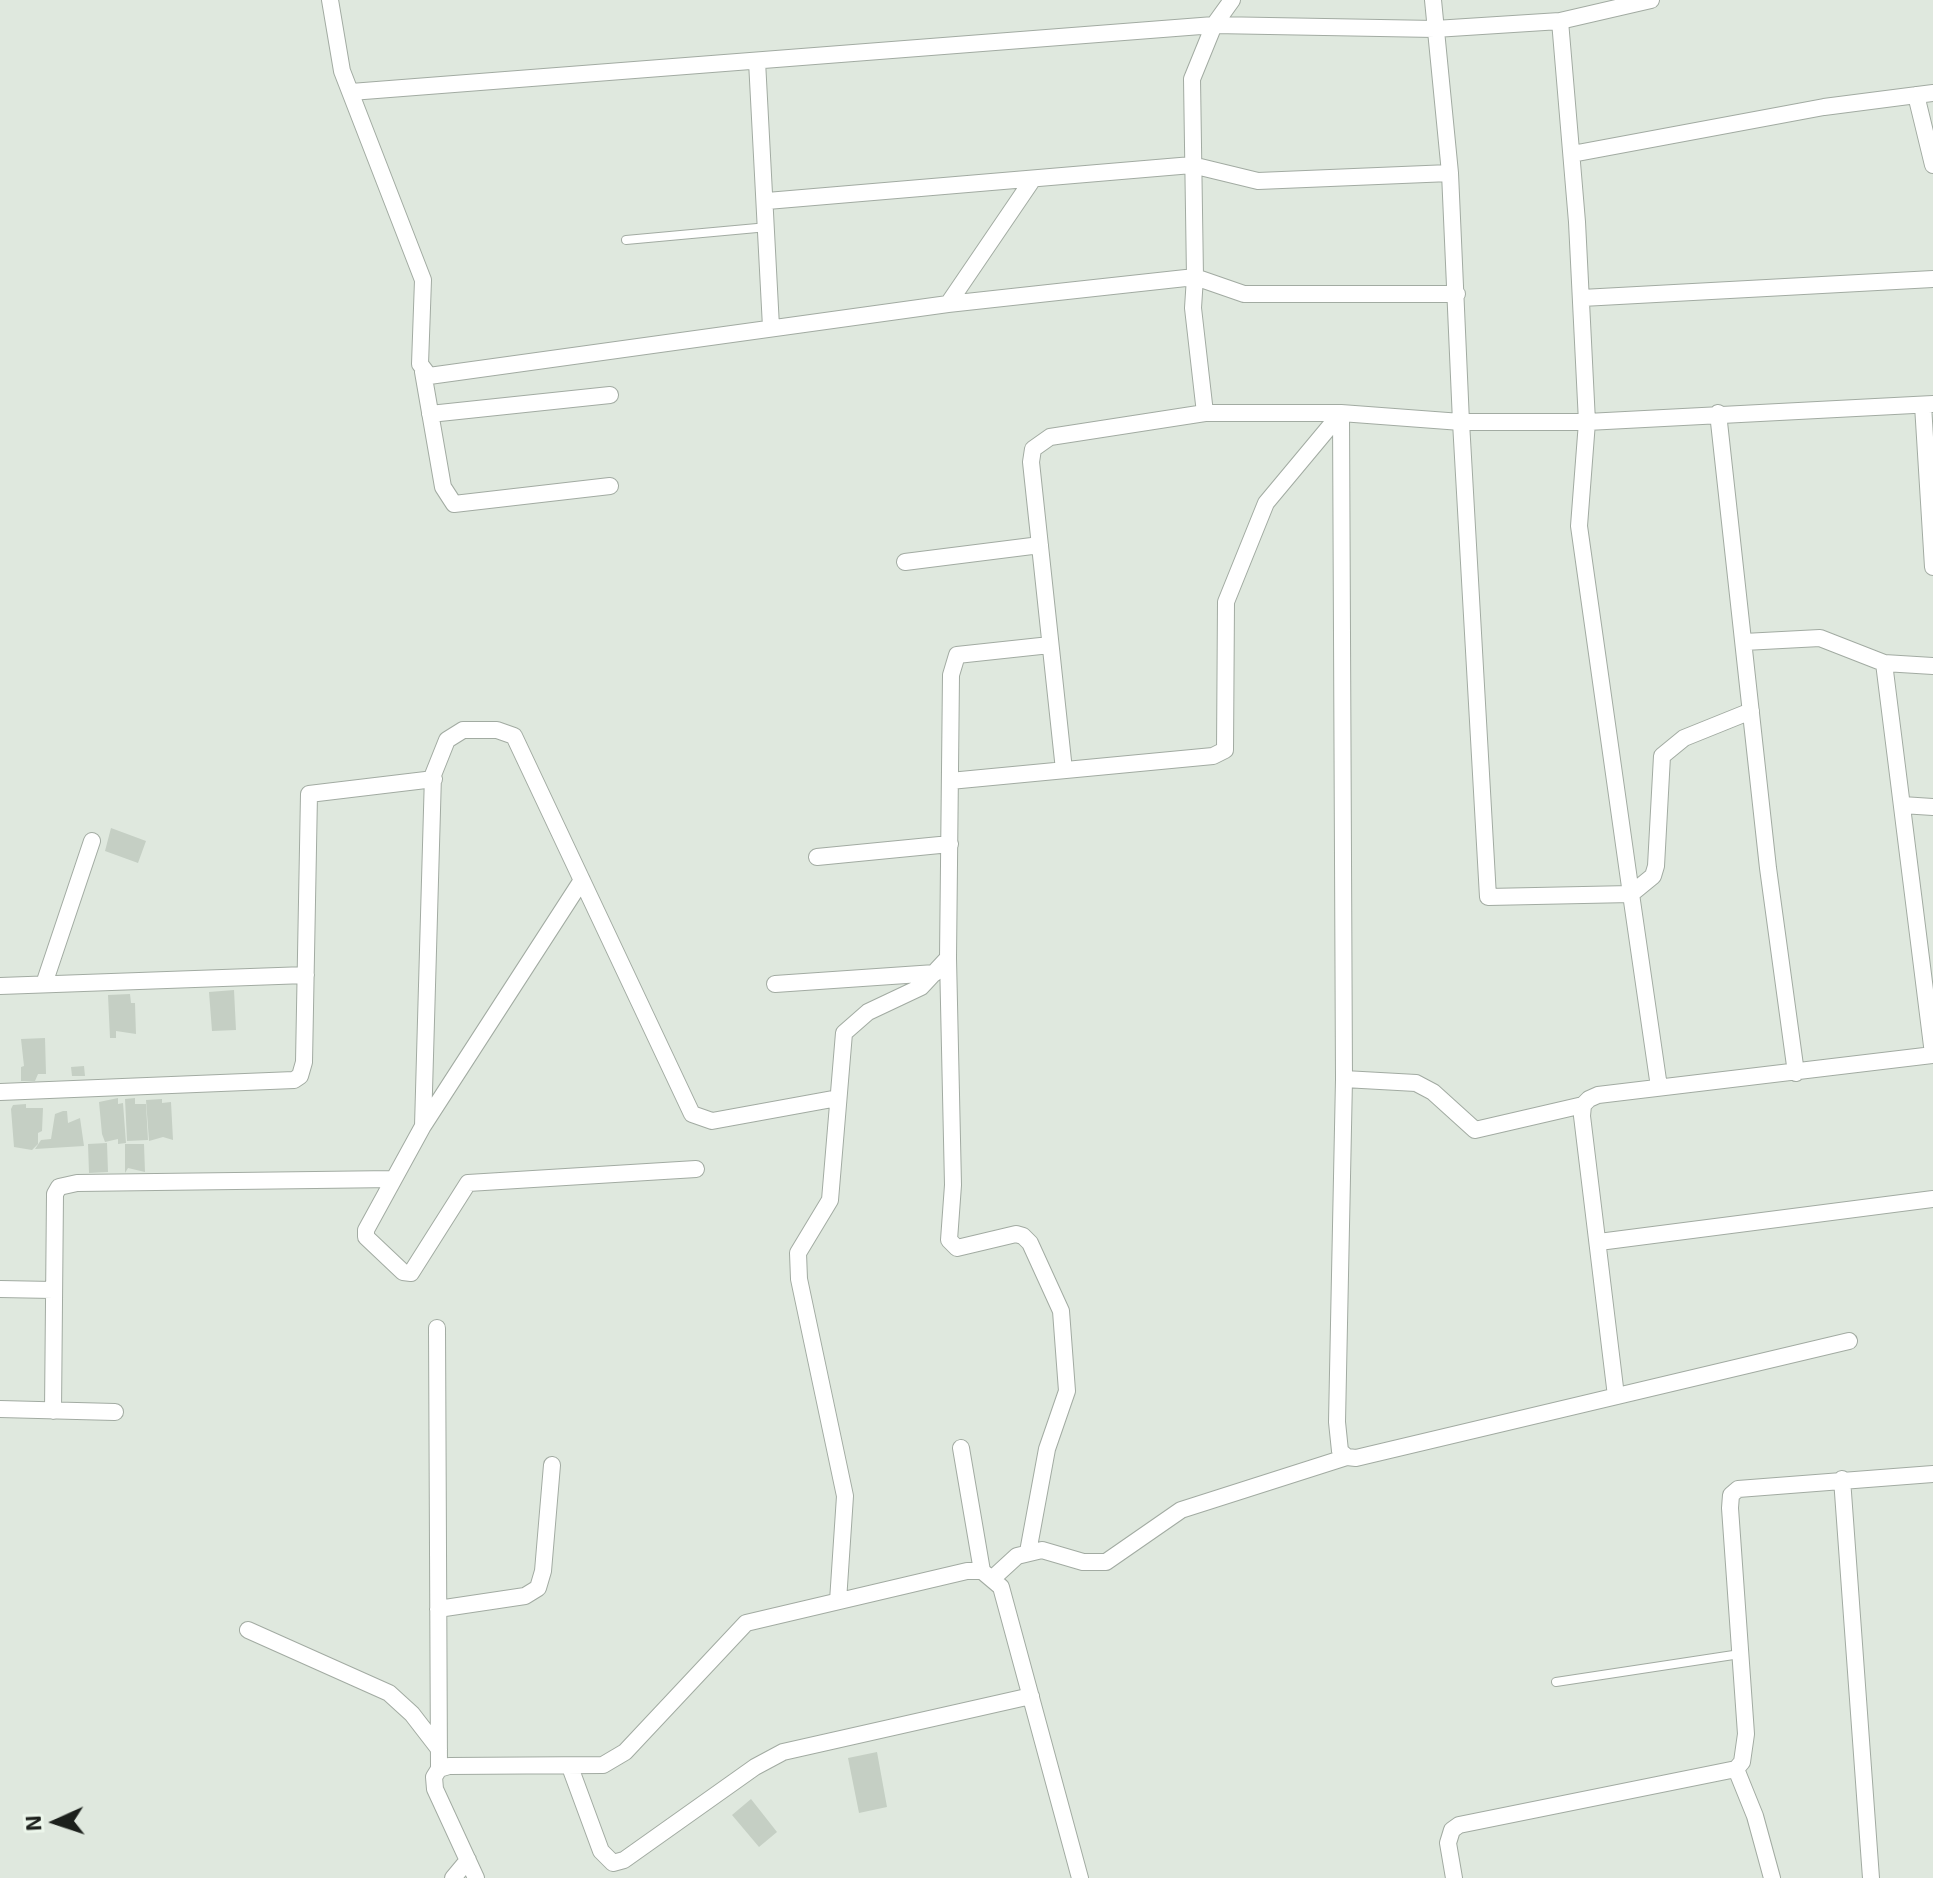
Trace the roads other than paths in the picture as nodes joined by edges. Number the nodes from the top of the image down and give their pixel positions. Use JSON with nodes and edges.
{"nodes":[{"id":1,"x":330,"y":0,"type":"edge"},
{"id":2,"x":1232,"y":0,"type":"edge"},
{"id":3,"x":1433,"y":0,"type":"edge"},
{"id":4,"x":1651,"y":0,"type":"edge"},
{"id":5,"x":1560,"y":21,"type":"junction"},
{"id":6,"x":1214,"y":25,"type":"junction"},
{"id":7,"x":1435,"y":29,"type":"junction"},
{"id":8,"x":757,"y":61,"type":"junction"},
{"id":9,"x":351,"y":92,"type":"junction"},
{"id":10,"x":1925,"y":94,"type":"edge"},
{"id":11,"x":1572,"y":154,"type":"junction"},
{"id":12,"x":1192,"y":165,"type":"junction"},
{"id":13,"x":1933,"y":165,"type":"edge"},
{"id":14,"x":1450,"y":173,"type":"junction"},
{"id":15,"x":1033,"y":179,"type":"junction"},
{"id":16,"x":767,"y":201,"type":"junction"},
{"id":17,"x":768,"y":227,"type":"junction"},
{"id":18,"x":626,"y":240,"type":"dead end"},
{"id":19,"x":1195,"y":277,"type":"junction"},
{"id":20,"x":1933,"y":279,"type":"edge"},
{"id":21,"x":1457,"y":294,"type":"junction"},
{"id":22,"x":1582,"y":298,"type":"junction"},
{"id":23,"x":948,"y":304,"type":"junction"},
{"id":24,"x":771,"y":327,"type":"junction"},
{"id":25,"x":423,"y":372,"type":"junction"},
{"id":26,"x":610,"y":395,"type":"dead end"},
{"id":27,"x":1928,"y":404,"type":"edge"},
{"id":28,"x":1205,"y":413,"type":"junction"},
{"id":29,"x":1341,"y":413,"type":"junction"},
{"id":30,"x":1718,"y":413,"type":"junction"},
{"id":31,"x":430,"y":414,"type":"junction"},
{"id":32,"x":1461,"y":422,"type":"junction"},
{"id":33,"x":1587,"y":422,"type":"junction"},
{"id":34,"x":610,"y":486,"type":"dead end"},
{"id":35,"x":1040,"y":545,"type":"junction"},
{"id":36,"x":905,"y":562,"type":"dead end"},
{"id":37,"x":1933,"y":567,"type":"edge"},
{"id":38,"x":1744,"y":642,"type":"junction"},
{"id":39,"x":1050,"y":645,"type":"junction"},
{"id":40,"x":1884,"y":663,"type":"junction"},
{"id":41,"x":1933,"y":666,"type":"edge"},
{"id":42,"x":1751,"y":711,"type":"junction"},
{"id":43,"x":1064,"y":770,"type":"junction"},
{"id":44,"x":434,"y":779,"type":"junction"},
{"id":45,"x":950,"y":781,"type":"junction"},
{"id":46,"x":1902,"y":805,"type":"junction"},
{"id":47,"x":1933,"y":807,"type":"edge"},
{"id":48,"x":92,"y":841,"type":"dead end"},
{"id":49,"x":950,"y":844,"type":"junction"},
{"id":50,"x":817,"y":857,"type":"dead end"},
{"id":51,"x":582,"y":880,"type":"junction"},
{"id":52,"x":1631,"y":894,"type":"junction"},
{"id":53,"x":1925,"y":924,"type":"edge"},
{"id":54,"x":948,"y":958,"type":"junction"},
{"id":55,"x":935,"y":973,"type":"junction"},
{"id":56,"x":306,"y":975,"type":"junction"},
{"id":57,"x":44,"y":984,"type":"junction"},
{"id":58,"x":775,"y":984,"type":"dead end"},
{"id":59,"x":0,"y":986,"type":"edge"},
{"id":60,"x":1933,"y":1054,"type":"edge"},
{"id":61,"x":1796,"y":1073,"type":"junction"},
{"id":62,"x":1344,"y":1079,"type":"junction"},
{"id":63,"x":1659,"y":1087,"type":"junction"},
{"id":64,"x":0,"y":1092,"type":"edge"},
{"id":65,"x":838,"y":1098,"type":"junction"},
{"id":66,"x":1583,"y":1105,"type":"junction"},
{"id":67,"x":423,"y":1126,"type":"junction"},
{"id":68,"x":696,"y":1169,"type":"dead end"},
{"id":69,"x":394,"y":1179,"type":"junction"},
{"id":70,"x":1933,"y":1199,"type":"edge"},
{"id":71,"x":1599,"y":1242,"type":"junction"},
{"id":72,"x":0,"y":1289,"type":"edge"},
{"id":73,"x":53,"y":1290,"type":"junction"},
{"id":74,"x":437,"y":1328,"type":"dead end"},
{"id":75,"x":1849,"y":1341,"type":"dead end"},
{"id":76,"x":1616,"y":1396,"type":"junction"},
{"id":77,"x":0,"y":1409,"type":"edge"},
{"id":78,"x":53,"y":1411,"type":"junction"},
{"id":79,"x":115,"y":1412,"type":"dead end"},
{"id":80,"x":961,"y":1448,"type":"dead end"},
{"id":81,"x":1347,"y":1457,"type":"junction"},
{"id":82,"x":552,"y":1465,"type":"dead end"},
{"id":83,"x":1933,"y":1474,"type":"edge"},
{"id":84,"x":1842,"y":1479,"type":"junction"},
{"id":85,"x":1028,"y":1552,"type":"junction"},
{"id":86,"x":988,"y":1574,"type":"junction"},
{"id":87,"x":838,"y":1601,"type":"junction"},
{"id":88,"x":438,"y":1609,"type":"junction"},
{"id":89,"x":248,"y":1630,"type":"dead end"},
{"id":90,"x":1741,"y":1654,"type":"junction"},
{"id":91,"x":1556,"y":1682,"type":"dead end"},
{"id":92,"x":1031,"y":1696,"type":"junction"},
{"id":93,"x":439,"y":1749,"type":"junction"},
{"id":94,"x":570,"y":1767,"type":"junction"},
{"id":95,"x":439,"y":1769,"type":"junction"},
{"id":96,"x":1736,"y":1769,"type":"junction"},
{"id":97,"x":468,"y":1860,"type":"junction"},
{"id":98,"x":453,"y":1878,"type":"edge"},
{"id":99,"x":476,"y":1878,"type":"edge"},
{"id":100,"x":1080,"y":1878,"type":"edge"},
{"id":101,"x":1454,"y":1878,"type":"edge"},
{"id":102,"x":1772,"y":1878,"type":"edge"},
{"id":103,"x":1871,"y":1878,"type":"edge"}],
"edges":[{"from":1,"to":9,"type":"street"},
{"from":2,"to":6,"type":"street"},
{"from":3,"to":7,"type":"street"},
{"from":4,"to":5,"type":"street"},
{"from":5,"to":7,"type":"street"},
{"from":5,"to":11,"type":"street"},
{"from":6,"to":7,"type":"street"},
{"from":6,"to":8,"type":"street"},
{"from":6,"to":12,"type":"street"},
{"from":7,"to":14,"type":"street"},
{"from":8,"to":9,"type":"street"},
{"from":8,"to":16,"type":"street"},
{"from":9,"to":25,"type":"street"},
{"from":10,"to":11,"type":"street"},
{"from":10,"to":13,"type":"street"},
{"from":11,"to":22,"type":"street"},
{"from":12,"to":14,"type":"street"},
{"from":12,"to":15,"type":"street"},
{"from":12,"to":19,"type":"street"},
{"from":14,"to":21,"type":"street"},
{"from":15,"to":16,"type":"street"},
{"from":15,"to":23,"type":"street"},
{"from":16,"to":17,"type":"street"},
{"from":17,"to":18,"type":"lane"},
{"from":17,"to":24,"type":"street"},
{"from":19,"to":21,"type":"street"},
{"from":19,"to":23,"type":"street"},
{"from":19,"to":28,"type":"street"},
{"from":20,"to":22,"type":"street"},
{"from":21,"to":32,"type":"street"},
{"from":22,"to":33,"type":"street"},
{"from":23,"to":24,"type":"street"},
{"from":24,"to":25,"type":"street"},
{"from":25,"to":31,"type":"street"},
{"from":26,"to":31,"type":"street"},
{"from":27,"to":30,"type":"street"},
{"from":27,"to":37,"type":"street"},
{"from":28,"to":29,"type":"street"},
{"from":28,"to":35,"type":"street"},
{"from":29,"to":32,"type":"street"},
{"from":29,"to":43,"type":"street"},
{"from":29,"to":62,"type":"street"},
{"from":30,"to":33,"type":"street"},
{"from":30,"to":38,"type":"street"},
{"from":31,"to":34,"type":"street"},
{"from":32,"to":33,"type":"street"},
{"from":32,"to":52,"type":"street"},
{"from":33,"to":52,"type":"street"},
{"from":35,"to":36,"type":"street"},
{"from":35,"to":39,"type":"street"},
{"from":38,"to":40,"type":"street"},
{"from":38,"to":42,"type":"street"},
{"from":39,"to":43,"type":"street"},
{"from":39,"to":45,"type":"street"},
{"from":40,"to":41,"type":"street"},
{"from":40,"to":46,"type":"street"},
{"from":42,"to":52,"type":"street"},
{"from":42,"to":61,"type":"street"},
{"from":43,"to":45,"type":"street"},
{"from":44,"to":51,"type":"street"},
{"from":44,"to":56,"type":"street"},
{"from":44,"to":67,"type":"street"},
{"from":45,"to":49,"type":"street"},
{"from":46,"to":47,"type":"street"},
{"from":46,"to":53,"type":"street"},
{"from":48,"to":57,"type":"street"},
{"from":49,"to":50,"type":"street"},
{"from":49,"to":54,"type":"street"},
{"from":51,"to":65,"type":"street"},
{"from":51,"to":67,"type":"street"},
{"from":52,"to":63,"type":"street"},
{"from":53,"to":60,"type":"street"},
{"from":54,"to":55,"type":"street"},
{"from":54,"to":85,"type":"street"},
{"from":55,"to":58,"type":"street"},
{"from":55,"to":65,"type":"street"},
{"from":56,"to":57,"type":"street"},
{"from":56,"to":64,"type":"street"},
{"from":57,"to":59,"type":"street"},
{"from":60,"to":61,"type":"street"},
{"from":61,"to":63,"type":"street"},
{"from":62,"to":66,"type":"street"},
{"from":62,"to":81,"type":"street"},
{"from":63,"to":66,"type":"street"},
{"from":65,"to":87,"type":"street"},
{"from":66,"to":71,"type":"street"},
{"from":67,"to":69,"type":"street"},
{"from":68,"to":69,"type":"street"},
{"from":69,"to":73,"type":"street"},
{"from":70,"to":71,"type":"street"},
{"from":71,"to":76,"type":"street"},
{"from":72,"to":73,"type":"street"},
{"from":73,"to":78,"type":"street"},
{"from":74,"to":88,"type":"street"},
{"from":75,"to":76,"type":"street"},
{"from":76,"to":81,"type":"street"},
{"from":77,"to":78,"type":"street"},
{"from":78,"to":79,"type":"street"},
{"from":80,"to":86,"type":"street"},
{"from":81,"to":85,"type":"street"},
{"from":82,"to":88,"type":"street"},
{"from":83,"to":84,"type":"street"},
{"from":84,"to":90,"type":"street"},
{"from":84,"to":103,"type":"street"},
{"from":85,"to":86,"type":"street"},
{"from":86,"to":87,"type":"street"},
{"from":86,"to":92,"type":"street"},
{"from":87,"to":94,"type":"street"},
{"from":88,"to":93,"type":"street"},
{"from":89,"to":93,"type":"street"},
{"from":90,"to":91,"type":"lane"},
{"from":90,"to":96,"type":"street"},
{"from":92,"to":94,"type":"street"},
{"from":92,"to":100,"type":"street"},
{"from":93,"to":95,"type":"street"},
{"from":94,"to":95,"type":"street"},
{"from":95,"to":97,"type":"street"},
{"from":96,"to":101,"type":"street"},
{"from":96,"to":102,"type":"street"},
{"from":97,"to":98,"type":"street"},
{"from":97,"to":99,"type":"street"}]}
